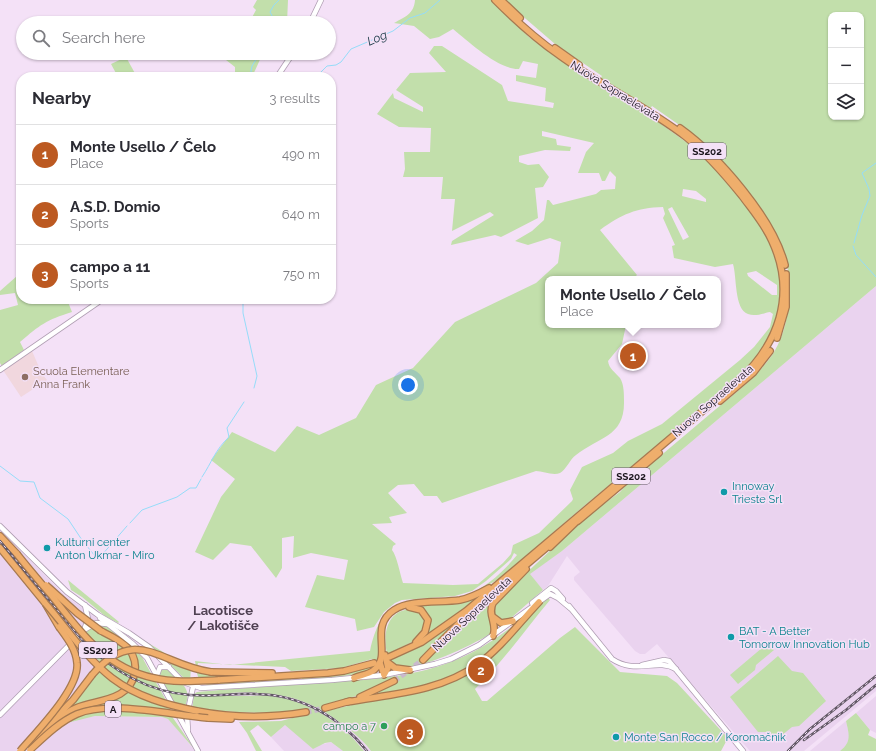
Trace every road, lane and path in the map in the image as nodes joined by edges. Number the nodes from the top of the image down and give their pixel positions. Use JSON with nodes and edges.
{"nodes":[{"id":1,"x":321,"y":0,"type":"edge"},
{"id":2,"x":495,"y":0,"type":"edge"},
{"id":3,"x":500,"y":0,"type":"edge"},
{"id":4,"x":313,"y":16,"type":"edge"},
{"id":5,"x":288,"y":60,"type":"edge"},
{"id":6,"x":280,"y":72,"type":"edge"},
{"id":7,"x":599,"y":80,"type":"junction"},
{"id":8,"x":783,"y":265,"type":"junction"},
{"id":9,"x":96,"y":304,"type":"edge"},
{"id":10,"x":0,"y":370,"type":"edge"},
{"id":11,"x":576,"y":522,"type":"junction"},
{"id":12,"x":0,"y":526,"type":"edge"},
{"id":13,"x":0,"y":536,"type":"edge"},
{"id":14,"x":0,"y":548,"type":"edge"},
{"id":15,"x":17,"y":554,"type":"junction"},
{"id":16,"x":503,"y":580,"type":"junction"},
{"id":17,"x":539,"y":602,"type":"junction"},
{"id":18,"x":45,"y":603,"type":"junction"},
{"id":19,"x":85,"y":605,"type":"junction"},
{"id":20,"x":570,"y":608,"type":"junction"},
{"id":21,"x":98,"y":615,"type":"junction"},
{"id":22,"x":492,"y":616,"type":"junction"},
{"id":23,"x":520,"y":616,"type":"junction"},
{"id":24,"x":88,"y":619,"type":"junction"},
{"id":25,"x":513,"y":621,"type":"junction"},
{"id":26,"x":96,"y":623,"type":"junction"},
{"id":27,"x":107,"y":624,"type":"junction"},
{"id":28,"x":84,"y":630,"type":"junction"},
{"id":29,"x":493,"y":636,"type":"junction"},
{"id":30,"x":398,"y":654,"type":"junction"},
{"id":31,"x":388,"y":659,"type":"junction"},
{"id":32,"x":423,"y":660,"type":"tunnel mouth"},
{"id":33,"x":377,"y":663,"type":"junction"},
{"id":34,"x":169,"y":667,"type":"junction"},
{"id":35,"x":410,"y":670,"type":"junction"},
{"id":36,"x":344,"y":671,"type":"junction"},
{"id":37,"x":384,"y":675,"type":"junction"},
{"id":38,"x":157,"y":676,"type":"junction"},
{"id":39,"x":354,"y":678,"type":"junction"},
{"id":40,"x":394,"y":681,"type":"tunnel mouth"},
{"id":41,"x":193,"y":686,"type":"junction"},
{"id":42,"x":346,"y":702,"type":"junction"},
{"id":43,"x":188,"y":708,"type":"junction"},
{"id":44,"x":325,"y":708,"type":"tunnel mouth"},
{"id":45,"x":175,"y":710,"type":"junction"},
{"id":46,"x":306,"y":712,"type":"tunnel mouth"},
{"id":47,"x":293,"y":714,"type":"junction"},
{"id":48,"x":0,"y":715,"type":"edge"},
{"id":49,"x":190,"y":736,"type":"junction"},
{"id":50,"x":30,"y":750,"type":"edge"},
{"id":51,"x":21,"y":751,"type":"edge"},
{"id":52,"x":198,"y":751,"type":"edge"},
{"id":53,"x":744,"y":751,"type":"edge"}],
"edges":[{"from":1,"to":4,"type":"street"},
{"from":2,"to":7,"type":"highway","name":"Nuova Sopraelevata","number":"SS202"},
{"from":3,"to":7,"type":"highway","name":"Nuova Sopraelevata","number":"SS202"},
{"from":5,"to":6,"type":"street"},
{"from":7,"to":8,"type":"highway","name":"Nuova Sopraelevata","number":"SS202"},
{"from":8,"to":11,"type":"highway","name":"Nuova Sopraelevata","number":"SS202"},
{"from":8,"to":16,"type":"highway","name":"Nuova Sopraelevata","number":"SS202"},
{"from":9,"to":10,"type":"street"},
{"from":11,"to":22,"type":"highway"},
{"from":11,"to":32,"type":"highway","name":"Nuova Sopraelevata","number":"SS202"},
{"from":12,"to":19,"type":"street"},
{"from":13,"to":15,"type":"highway","number":"SS202"},
{"from":14,"to":18,"type":"highway","number":"SS202"},
{"from":15,"to":36,"type":"highway","number":"SS202","bridge":true},
{"from":15,"to":50,"type":"highway","number":"A","bridge":true},
{"from":16,"to":30,"type":"highway","name":"Nuova Sopraelevata","number":"SS202"},
{"from":16,"to":33,"type":"highway"},
{"from":17,"to":20,"type":"street"},
{"from":17,"to":23,"type":"street"},
{"from":17,"to":42,"type":"highway"},
{"from":18,"to":47,"type":"highway","number":"SS202","bridge":true},
{"from":18,"to":51,"type":"highway","bridge":true},
{"from":19,"to":21,"type":"street"},
{"from":19,"to":24,"type":"street"},
{"from":20,"to":23,"type":"street"},
{"from":20,"to":53,"type":"street"},
{"from":21,"to":24,"type":"street"},
{"from":21,"to":26,"type":"street"},
{"from":21,"to":27,"type":"street"},
{"from":21,"to":34,"type":"street"},
{"from":22,"to":25,"type":"highway"},
{"from":22,"to":29,"type":"highway"},
{"from":23,"to":25,"type":"street"},
{"from":24,"to":28,"type":"street"},
{"from":25,"to":29,"type":"street"},
{"from":26,"to":27,"type":"street"},
{"from":26,"to":28,"type":"street"},
{"from":27,"to":38,"type":"street"},
{"from":28,"to":48,"type":"street"},
{"from":29,"to":35,"type":"street"},
{"from":30,"to":31,"type":"highway","name":"Nuova Sopraelevata","number":"SS202"},
{"from":30,"to":31,"type":"highway"},
{"from":31,"to":35,"type":"highway"},
{"from":31,"to":37,"type":"highway"},
{"from":33,"to":36,"type":"highway","number":"SS202"},
{"from":33,"to":37,"type":"highway"},
{"from":33,"to":39,"type":"highway"},
{"from":34,"to":38,"type":"street"},
{"from":34,"to":41,"type":"street"},
{"from":35,"to":37,"type":"street"},
{"from":36,"to":51,"type":"highway","bridge":true},
{"from":37,"to":39,"type":"street"},
{"from":38,"to":45,"type":"street"},
{"from":39,"to":41,"type":"street"},
{"from":40,"to":42,"type":"highway"},
{"from":41,"to":43,"type":"street"},
{"from":42,"to":44,"type":"highway"},
{"from":43,"to":45,"type":"street"},
{"from":43,"to":49,"type":"street"},
{"from":45,"to":49,"type":"street"},
{"from":46,"to":47,"type":"highway","number":"SS202"},
{"from":47,"to":50,"type":"highway","number":"A","bridge":true},
{"from":49,"to":52,"type":"street"}]}
